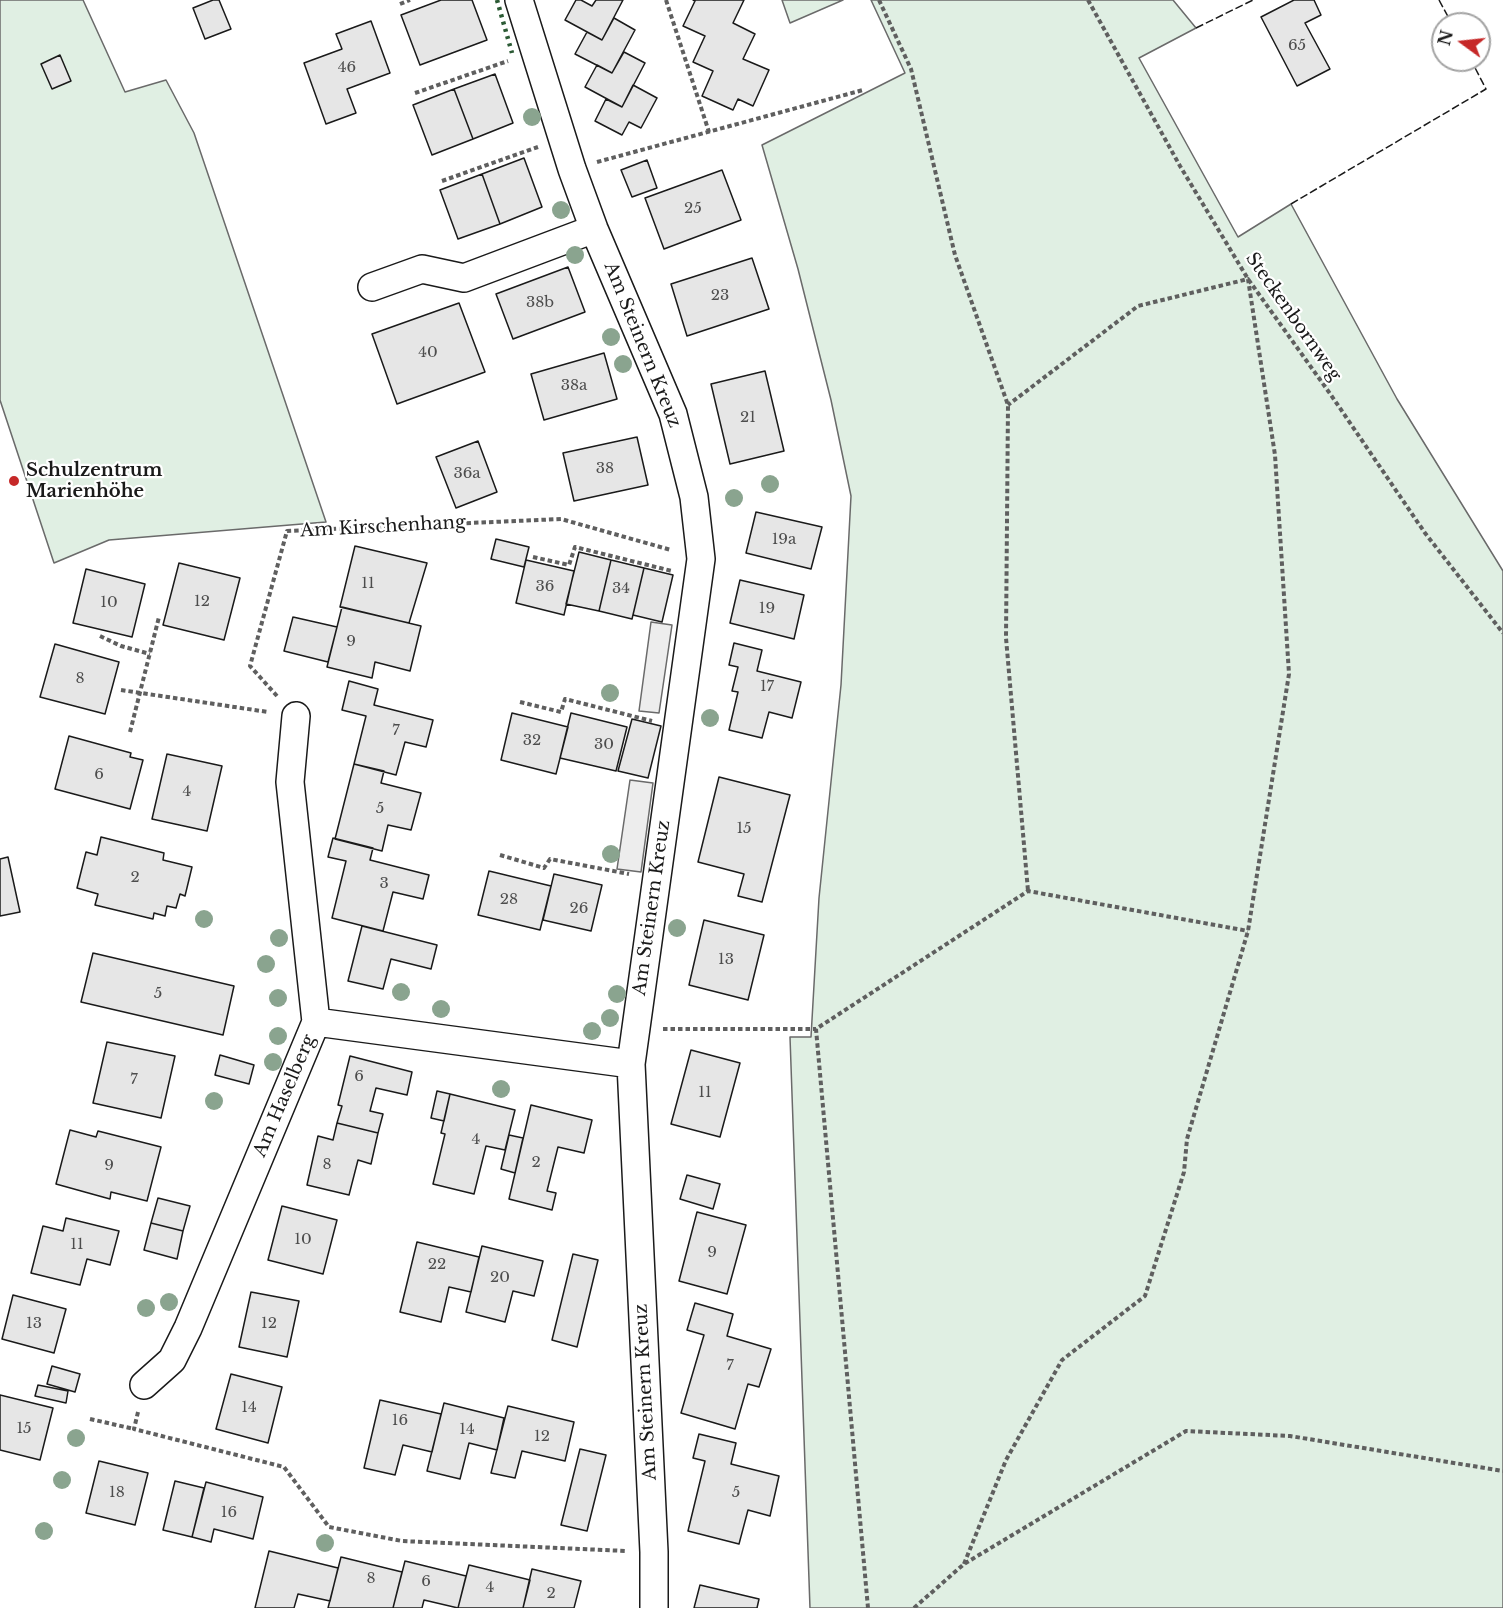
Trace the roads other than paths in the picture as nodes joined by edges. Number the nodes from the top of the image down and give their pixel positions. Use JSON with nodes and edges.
{"nodes":[{"id":1,"x":519,"y":0,"type":"edge"},
{"id":2,"x":594,"y":229,"type":"junction"},
{"id":3,"x":372,"y":287,"type":"dead end"},
{"id":4,"x":296,"y":716,"type":"road end"},
{"id":5,"x":316,"y":1022,"type":"junction"},
{"id":6,"x":631,"y":1064,"type":"junction"},
{"id":7,"x":144,"y":1385,"type":"road end"},
{"id":8,"x":654,"y":1608,"type":"edge"}],
"edges":[{"from":1,"to":2,"type":"street","name":"Am Steinern Kreuz"},
{"from":2,"to":3,"type":"street"},
{"from":2,"to":6,"type":"street","name":"Am Steinern Kreuz"},
{"from":4,"to":5,"type":"street"},
{"from":5,"to":6,"type":"street","name":"Am Haselberg"},
{"from":5,"to":7,"type":"street","name":"Am Haselberg"},
{"from":6,"to":8,"type":"street","name":"Am Steinern Kreuz"}]}
